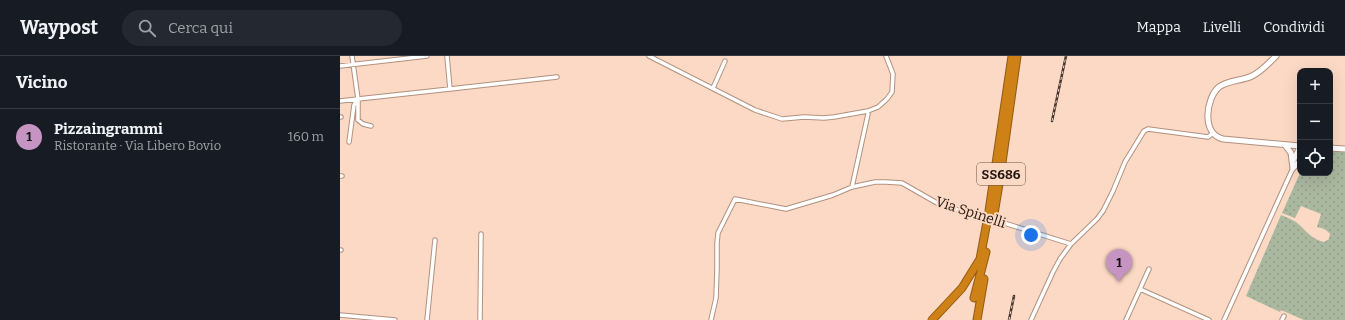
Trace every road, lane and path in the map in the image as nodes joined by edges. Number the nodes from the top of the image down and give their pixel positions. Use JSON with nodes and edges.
{"nodes":[{"id":1,"x":352,"y":56,"type":"edge"},
{"id":2,"x":427,"y":56,"type":"edge"},
{"id":3,"x":447,"y":56,"type":"edge"},
{"id":4,"x":649,"y":56,"type":"edge"},
{"id":5,"x":886,"y":56,"type":"edge"},
{"id":6,"x":1012,"y":56,"type":"edge"},
{"id":7,"x":1017,"y":56,"type":"edge"},
{"id":8,"x":1276,"y":56,"type":"edge"},
{"id":9,"x":725,"y":61,"type":"dead end"},
{"id":10,"x":353,"y":65,"type":"junction"},
{"id":11,"x":340,"y":66,"type":"edge"},
{"id":12,"x":557,"y":77,"type":"dead end"},
{"id":13,"x":1011,"y":86,"type":"junction"},
{"id":14,"x":713,"y":88,"type":"junction"},
{"id":15,"x":450,"y":89,"type":"junction"},
{"id":16,"x":358,"y":99,"type":"junction"},
{"id":17,"x":340,"y":102,"type":"edge"},
{"id":18,"x":868,"y":112,"type":"junction"},
{"id":19,"x":371,"y":126,"type":"dead end"},
{"id":20,"x":1212,"y":134,"type":"junction"},
{"id":21,"x":349,"y":142,"type":"dead end"},
{"id":22,"x":1285,"y":145,"type":"junction"},
{"id":23,"x":1297,"y":146,"type":"edge"},
{"id":24,"x":1333,"y":148,"type":"edge"},
{"id":25,"x":1345,"y":149,"type":"edge"},
{"id":26,"x":1295,"y":164,"type":"edge"},
{"id":27,"x":852,"y":187,"type":"junction"},
{"id":28,"x":481,"y":234,"type":"dead end"},
{"id":29,"x":435,"y":240,"type":"dead end"},
{"id":30,"x":1071,"y":244,"type":"junction"},
{"id":31,"x":982,"y":260,"type":"junction"},
{"id":32,"x":1149,"y":269,"type":"dead end"},
{"id":33,"x":1140,"y":289,"type":"junction"},
{"id":34,"x":974,"y":298,"type":"dead end"},
{"id":35,"x":340,"y":315,"type":"edge"},
{"id":36,"x":1284,"y":316,"type":"dead end"},
{"id":37,"x":395,"y":320,"type":"edge"},
{"id":38,"x":427,"y":320,"type":"edge"},
{"id":39,"x":480,"y":320,"type":"edge"},
{"id":40,"x":711,"y":320,"type":"edge"},
{"id":41,"x":932,"y":320,"type":"edge"},
{"id":42,"x":977,"y":320,"type":"edge"},
{"id":43,"x":1031,"y":320,"type":"edge"},
{"id":44,"x":1126,"y":320,"type":"edge"},
{"id":45,"x":1209,"y":320,"type":"edge"},
{"id":46,"x":1224,"y":320,"type":"edge"},
{"id":47,"x":1282,"y":320,"type":"edge"}],
"edges":[{"from":1,"to":10,"type":"street"},
{"from":2,"to":10,"type":"street"},
{"from":3,"to":15,"type":"street"},
{"from":4,"to":14,"type":"street"},
{"from":5,"to":18,"type":"street"},
{"from":6,"to":13,"type":"highway","number":"SS686"},
{"from":7,"to":13,"type":"highway","number":"SS686"},
{"from":8,"to":20,"type":"street"},
{"from":9,"to":14,"type":"street"},
{"from":10,"to":11,"type":"street"},
{"from":10,"to":16,"type":"street"},
{"from":12,"to":15,"type":"street"},
{"from":13,"to":31,"type":"highway","number":"SS686"},
{"from":14,"to":18,"type":"street"},
{"from":15,"to":16,"type":"street"},
{"from":16,"to":17,"type":"street"},
{"from":16,"to":19,"type":"street"},
{"from":16,"to":21,"type":"street"},
{"from":18,"to":27,"type":"street"},
{"from":20,"to":22,"type":"street"},
{"from":20,"to":30,"type":"street"},
{"from":22,"to":23,"type":"street"},
{"from":22,"to":26,"type":"street"},
{"from":24,"to":25,"type":"street"},
{"from":26,"to":46,"type":"street"},
{"from":27,"to":30,"type":"street","name":"Via Spinelli","bridge":true},
{"from":27,"to":40,"type":"street","name":"Via Spinelli"},
{"from":28,"to":39,"type":"street"},
{"from":29,"to":38,"type":"street"},
{"from":30,"to":43,"type":"street"},
{"from":31,"to":34,"type":"highway","number":"SS686"},
{"from":31,"to":41,"type":"highway","number":"SS686"},
{"from":31,"to":42,"type":"highway","number":"SS686"},
{"from":32,"to":33,"type":"street"},
{"from":33,"to":44,"type":"street"},
{"from":33,"to":45,"type":"street"},
{"from":35,"to":37,"type":"street"},
{"from":36,"to":47,"type":"street"}]}
